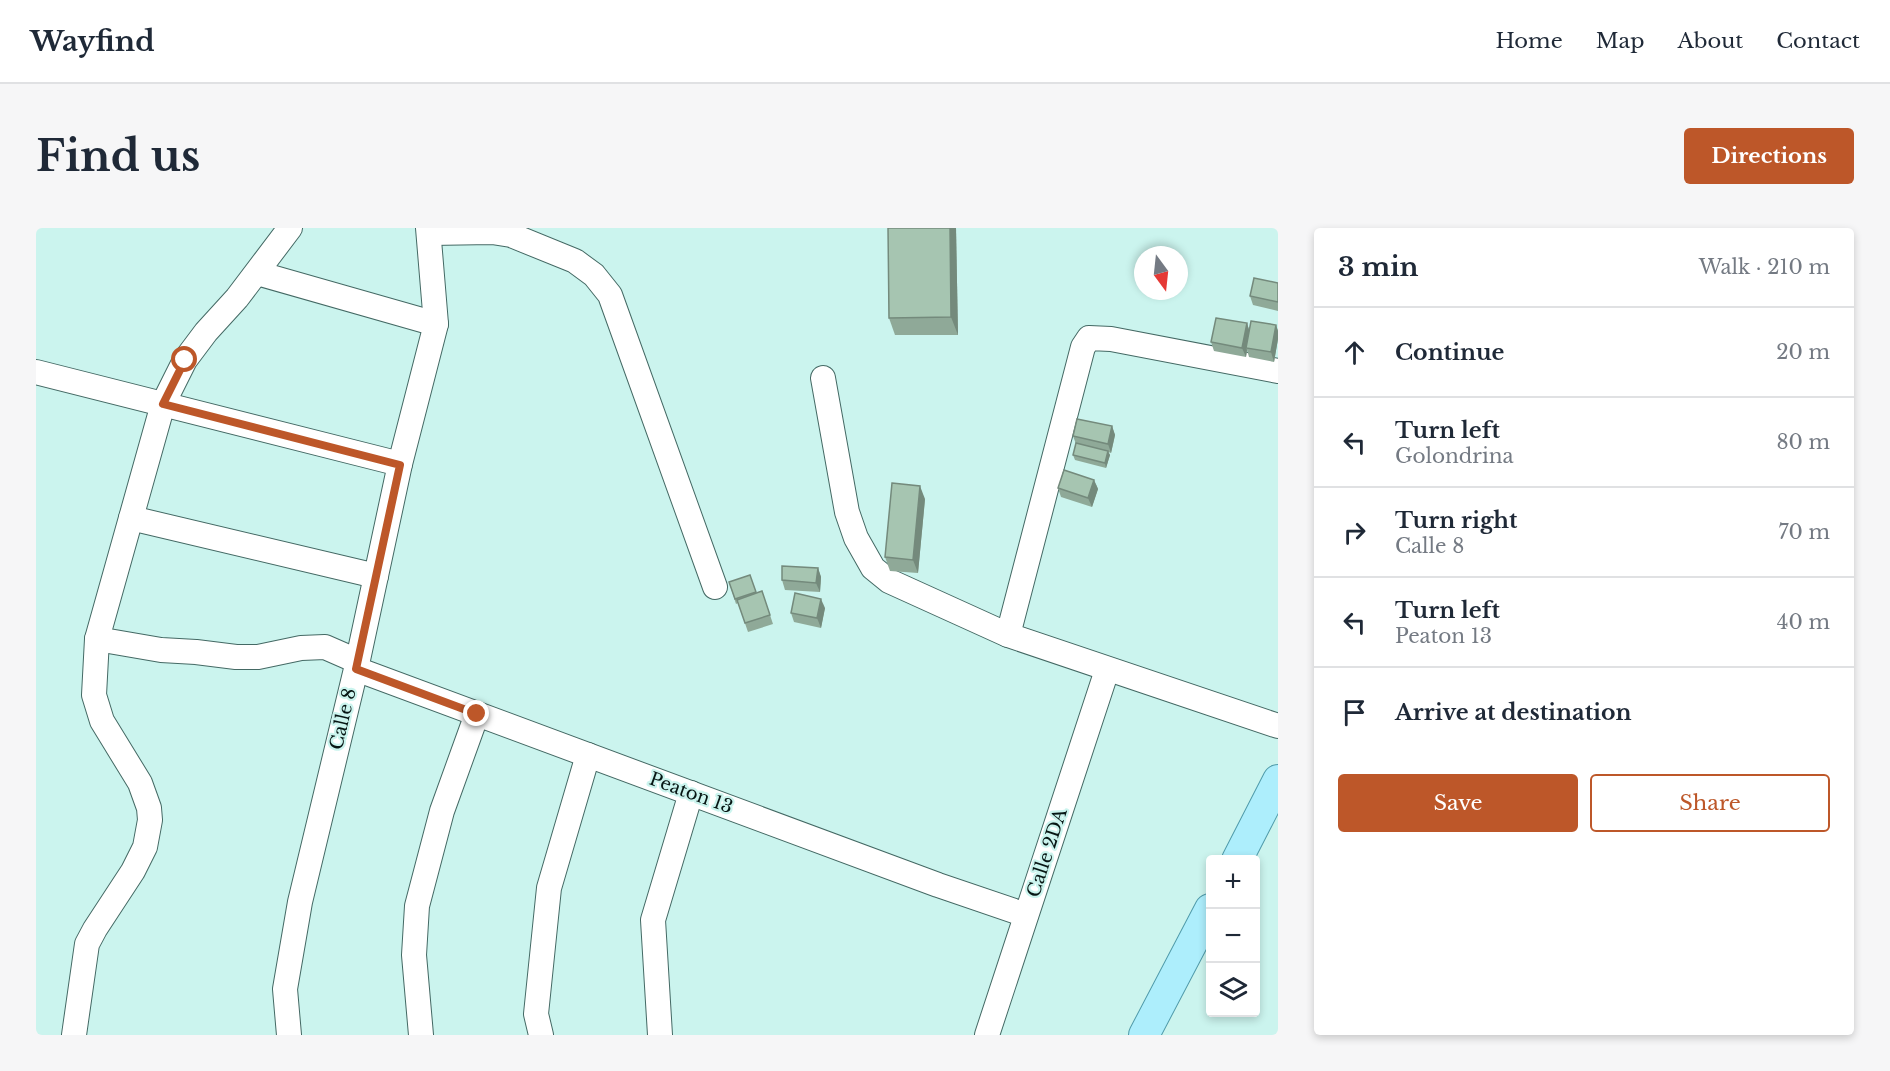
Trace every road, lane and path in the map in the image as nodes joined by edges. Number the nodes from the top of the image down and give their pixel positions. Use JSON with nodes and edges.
{"nodes":[{"id":1,"x":290,"y":228,"type":"edge"},
{"id":2,"x":429,"y":231,"type":"edge"},
{"id":3,"x":256,"y":273,"type":"junction"},
{"id":4,"x":436,"y":324,"type":"junction"},
{"id":5,"x":1278,"y":371,"type":"edge"},
{"id":6,"x":36,"y":372,"type":"edge"},
{"id":7,"x":823,"y":378,"type":"dead end"},
{"id":8,"x":163,"y":404,"type":"junction"},
{"id":9,"x":400,"y":465,"type":"junction"},
{"id":10,"x":131,"y":518,"type":"junction"},
{"id":11,"x":376,"y":576,"type":"junction"},
{"id":12,"x":714,"y":587,"type":"dead end"},
{"id":13,"x":1008,"y":635,"type":"junction"},
{"id":14,"x":97,"y":639,"type":"junction"},
{"id":15,"x":357,"y":665,"type":"junction"},
{"id":16,"x":1107,"y":670,"type":"junction"},
{"id":17,"x":477,"y":714,"type":"junction"},
{"id":18,"x":1278,"y":726,"type":"edge"},
{"id":19,"x":588,"y":755,"type":"junction"},
{"id":20,"x":1278,"y":780,"type":"edge"},
{"id":21,"x":692,"y":793,"type":"junction"},
{"id":22,"x":1239,"y":855,"type":"edge"},
{"id":23,"x":1026,"y":915,"type":"junction"},
{"id":24,"x":1206,"y":917,"type":"edge"},
{"id":25,"x":74,"y":1035,"type":"edge"},
{"id":26,"x":289,"y":1035,"type":"edge"},
{"id":27,"x":421,"y":1035,"type":"edge"},
{"id":28,"x":541,"y":1035,"type":"edge"},
{"id":29,"x":660,"y":1035,"type":"edge"},
{"id":30,"x":987,"y":1035,"type":"edge"},
{"id":31,"x":1144,"y":1035,"type":"edge"}],
"edges":[{"from":1,"to":3,"type":"street"},
{"from":2,"to":4,"type":"street","name":"Calle 8"},
{"from":2,"to":12,"type":"street"},
{"from":3,"to":4,"type":"street"},
{"from":3,"to":8,"type":"street"},
{"from":4,"to":9,"type":"street","name":"Calle 8"},
{"from":5,"to":13,"type":"street"},
{"from":6,"to":8,"type":"street"},
{"from":7,"to":13,"type":"street"},
{"from":8,"to":9,"type":"street"},
{"from":8,"to":10,"type":"street"},
{"from":9,"to":11,"type":"street","name":"Calle 8"},
{"from":10,"to":11,"type":"street"},
{"from":10,"to":14,"type":"street"},
{"from":11,"to":15,"type":"street","name":"Calle 8"},
{"from":13,"to":16,"type":"street"},
{"from":14,"to":15,"type":"street","name":"Peaton 13"},
{"from":14,"to":25,"type":"street"},
{"from":15,"to":17,"type":"street","name":"Peaton 13"},
{"from":15,"to":26,"type":"street","name":"Calle 8"},
{"from":16,"to":18,"type":"street"},
{"from":16,"to":23,"type":"street","name":"Calle 2DA"},
{"from":17,"to":19,"type":"street","name":"Peaton 13"},
{"from":17,"to":27,"type":"street"},
{"from":19,"to":21,"type":"street","name":"Peaton 13"},
{"from":19,"to":28,"type":"street"},
{"from":20,"to":22,"type":"main road"},
{"from":21,"to":23,"type":"street","name":"Peaton 13"},
{"from":21,"to":29,"type":"street"},
{"from":23,"to":30,"type":"street","name":"Calle 2DA"},
{"from":24,"to":31,"type":"main road"}]}
